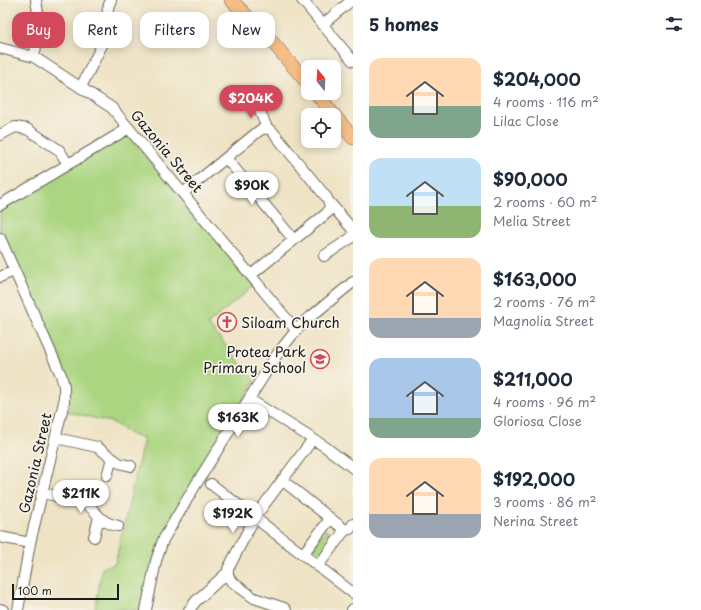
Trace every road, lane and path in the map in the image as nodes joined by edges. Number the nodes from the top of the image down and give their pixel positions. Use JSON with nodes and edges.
{"nodes":[{"id":1,"x":36,"y":0,"type":"edge"},
{"id":2,"x":111,"y":0,"type":"edge"},
{"id":3,"x":231,"y":0,"type":"edge"},
{"id":4,"x":302,"y":0,"type":"edge"},
{"id":5,"x":352,"y":0,"type":"edge"},
{"id":6,"x":322,"y":25,"type":"junction"},
{"id":7,"x":0,"y":48,"type":"edge"},
{"id":8,"x":34,"y":57,"type":"junction"},
{"id":9,"x":353,"y":61,"type":"edge"},
{"id":10,"x":301,"y":76,"type":"edge"},
{"id":11,"x":81,"y":87,"type":"junction"},
{"id":12,"x":322,"y":100,"type":"edge"},
{"id":13,"x":256,"y":102,"type":"dead end"},
{"id":14,"x":328,"y":108,"type":"edge"},
{"id":15,"x":341,"y":123,"type":"edge"},
{"id":16,"x":129,"y":128,"type":"junction"},
{"id":17,"x":267,"y":128,"type":"junction"},
{"id":18,"x":1,"y":134,"type":"edge"},
{"id":19,"x":353,"y":138,"type":"edge"},
{"id":20,"x":226,"y":158,"type":"junction"},
{"id":21,"x":68,"y":164,"type":"junction"},
{"id":22,"x":183,"y":193,"type":"junction"},
{"id":23,"x":330,"y":203,"type":"junction"},
{"id":24,"x":0,"y":205,"type":"edge"},
{"id":25,"x":353,"y":230,"type":"edge"},
{"id":26,"x":353,"y":234,"type":"edge"},
{"id":27,"x":0,"y":238,"type":"edge"},
{"id":28,"x":294,"y":240,"type":"junction"},
{"id":29,"x":324,"y":256,"type":"dead end"},
{"id":30,"x":14,"y":271,"type":"junction"},
{"id":31,"x":252,"y":275,"type":"junction"},
{"id":32,"x":0,"y":277,"type":"edge"},
{"id":33,"x":353,"y":282,"type":"edge"},
{"id":34,"x":296,"y":330,"type":"junction"},
{"id":35,"x":249,"y":399,"type":"junction"},
{"id":36,"x":56,"y":438,"type":"junction"},
{"id":37,"x":313,"y":439,"type":"junction"},
{"id":38,"x":112,"y":458,"type":"junction"},
{"id":39,"x":131,"y":466,"type":"dead end"},
{"id":40,"x":353,"y":468,"type":"edge"},
{"id":41,"x":107,"y":476,"type":"dead end"},
{"id":42,"x":282,"y":480,"type":"junction"},
{"id":43,"x":211,"y":484,"type":"dead end"},
{"id":44,"x":43,"y":493,"type":"junction"},
{"id":45,"x":99,"y":517,"type":"junction"},
{"id":46,"x":254,"y":517,"type":"junction"},
{"id":47,"x":330,"y":519,"type":"junction"},
{"id":48,"x":118,"y":526,"type":"dead end"},
{"id":49,"x":349,"y":527,"type":"edge"},
{"id":50,"x":0,"y":537,"type":"edge"},
{"id":51,"x":94,"y":537,"type":"dead end"},
{"id":52,"x":30,"y":542,"type":"junction"},
{"id":53,"x":303,"y":554,"type":"junction"},
{"id":54,"x":318,"y":566,"type":"junction"},
{"id":55,"x":228,"y":572,"type":"junction"},
{"id":56,"x":353,"y":593,"type":"edge"},
{"id":57,"x":18,"y":610,"type":"edge"},
{"id":58,"x":146,"y":610,"type":"edge"},
{"id":59,"x":189,"y":610,"type":"edge"},
{"id":60,"x":286,"y":610,"type":"edge"}],
"edges":[{"from":1,"to":8,"type":"street"},
{"from":2,"to":11,"type":"street"},
{"from":3,"to":10,"type":"main road"},
{"from":4,"to":6,"type":"street"},
{"from":5,"to":6,"type":"street"},
{"from":6,"to":9,"type":"street"},
{"from":7,"to":8,"type":"street","name":"Gazonia Street"},
{"from":8,"to":11,"type":"street","name":"Gazonia Street"},
{"from":11,"to":16,"type":"street","name":"Gazonia Street"},
{"from":12,"to":14,"type":"main road"},
{"from":13,"to":17,"type":"street"},
{"from":15,"to":19,"type":"main road"},
{"from":16,"to":21,"type":"street"},
{"from":16,"to":22,"type":"street","name":"Gazonia Street"},
{"from":17,"to":20,"type":"street"},
{"from":17,"to":23,"type":"street"},
{"from":18,"to":21,"type":"street"},
{"from":20,"to":22,"type":"street"},
{"from":20,"to":28,"type":"street"},
{"from":21,"to":24,"type":"street"},
{"from":22,"to":31,"type":"street","name":"Gazonia Street"},
{"from":23,"to":25,"type":"street"},
{"from":23,"to":28,"type":"street"},
{"from":26,"to":29,"type":"street"},
{"from":27,"to":30,"type":"street","name":"Gazonia Street"},
{"from":28,"to":31,"type":"street"},
{"from":30,"to":32,"type":"street"},
{"from":30,"to":36,"type":"street","name":"Gazonia Street"},
{"from":31,"to":34,"type":"street","name":"Gazonia Street"},
{"from":33,"to":34,"type":"street"},
{"from":34,"to":35,"type":"street"},
{"from":35,"to":37,"type":"street"},
{"from":35,"to":58,"type":"street"},
{"from":36,"to":38,"type":"street"},
{"from":36,"to":44,"type":"street","name":"Gazonia Street"},
{"from":37,"to":40,"type":"street"},
{"from":37,"to":42,"type":"street"},
{"from":38,"to":39,"type":"street"},
{"from":38,"to":41,"type":"street"},
{"from":42,"to":46,"type":"street"},
{"from":42,"to":47,"type":"street"},
{"from":43,"to":46,"type":"street"},
{"from":44,"to":45,"type":"street"},
{"from":44,"to":52,"type":"street","name":"Gazonia Street"},
{"from":45,"to":48,"type":"street"},
{"from":45,"to":51,"type":"street"},
{"from":46,"to":53,"type":"street"},
{"from":46,"to":55,"type":"street"},
{"from":47,"to":49,"type":"street"},
{"from":47,"to":53,"type":"street"},
{"from":49,"to":54,"type":"street"},
{"from":50,"to":52,"type":"street"},
{"from":52,"to":57,"type":"street","name":"Gazonia Street"},
{"from":53,"to":54,"type":"street"},
{"from":54,"to":56,"type":"street"},
{"from":55,"to":59,"type":"street"},
{"from":55,"to":60,"type":"street"}]}
